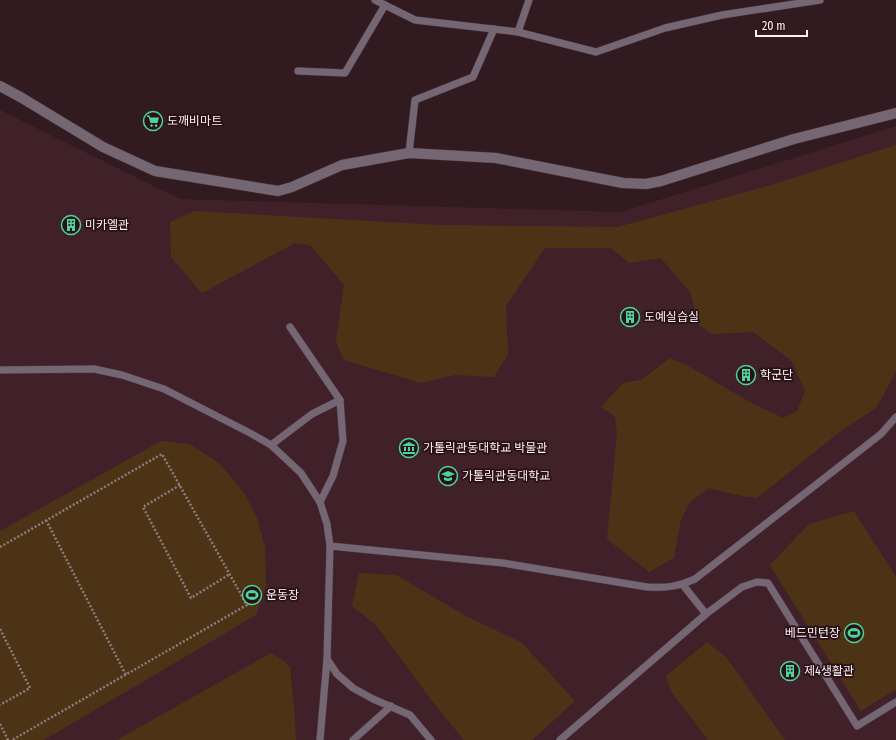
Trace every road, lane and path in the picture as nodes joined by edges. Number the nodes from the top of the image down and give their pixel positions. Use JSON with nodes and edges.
{"nodes":[{"id":1,"x":375,"y":0,"type":"edge"},
{"id":2,"x":529,"y":0,"type":"edge"},
{"id":3,"x":820,"y":0,"type":"edge"},
{"id":4,"x":385,"y":5,"type":"junction"},
{"id":5,"x":494,"y":29,"type":"junction"},
{"id":6,"x":518,"y":32,"type":"junction"},
{"id":7,"x":298,"y":71,"type":"dead end"},
{"id":8,"x":0,"y":86,"type":"edge"},
{"id":9,"x":896,"y":112,"type":"edge"},
{"id":10,"x":409,"y":153,"type":"junction"},
{"id":11,"x":290,"y":327,"type":"dead end"},
{"id":12,"x":0,"y":370,"type":"edge"},
{"id":13,"x":340,"y":400,"type":"junction"},
{"id":14,"x":896,"y":417,"type":"edge"},
{"id":15,"x":271,"y":445,"type":"junction"},
{"id":16,"x":180,"y":485,"type":"junction"},
{"id":17,"x":320,"y":502,"type":"junction"},
{"id":18,"x":46,"y":520,"type":"junction"},
{"id":19,"x":330,"y":546,"type":"junction"},
{"id":20,"x":0,"y":547,"type":"edge"},
{"id":21,"x":230,"y":574,"type":"junction"},
{"id":22,"x":683,"y":584,"type":"junction"},
{"id":23,"x":706,"y":614,"type":"junction"},
{"id":24,"x":0,"y":629,"type":"edge"},
{"id":25,"x":327,"y":659,"type":"junction"},
{"id":26,"x":126,"y":675,"type":"junction"},
{"id":27,"x":896,"y":702,"type":"edge"},
{"id":28,"x":0,"y":705,"type":"edge"},
{"id":29,"x":391,"y":706,"type":"junction"},
{"id":30,"x":0,"y":724,"type":"edge"},
{"id":31,"x":8,"y":740,"type":"edge"},
{"id":32,"x":12,"y":740,"type":"edge"},
{"id":33,"x":320,"y":740,"type":"edge"},
{"id":34,"x":352,"y":740,"type":"edge"},
{"id":35,"x":431,"y":740,"type":"edge"},
{"id":36,"x":560,"y":740,"type":"edge"}],
"edges":[{"from":1,"to":4,"type":"lane"},
{"from":2,"to":6,"type":"lane"},
{"from":3,"to":6,"type":"lane"},
{"from":4,"to":5,"type":"lane"},
{"from":4,"to":7,"type":"lane"},
{"from":5,"to":6,"type":"lane"},
{"from":5,"to":10,"type":"lane"},
{"from":8,"to":10,"type":"street"},
{"from":9,"to":10,"type":"street"},
{"from":11,"to":13,"type":"lane"},
{"from":12,"to":15,"type":"lane"},
{"from":13,"to":15,"type":"lane"},
{"from":13,"to":17,"type":"lane"},
{"from":14,"to":22,"type":"lane"},
{"from":15,"to":17,"type":"lane"},
{"from":16,"to":18,"type":"path"},
{"from":16,"to":21,"type":"path"},
{"from":16,"to":21,"type":"path"},
{"from":17,"to":19,"type":"lane"},
{"from":18,"to":20,"type":"path"},
{"from":18,"to":26,"type":"path"},
{"from":19,"to":22,"type":"lane"},
{"from":19,"to":25,"type":"lane"},
{"from":21,"to":26,"type":"path"},
{"from":22,"to":23,"type":"lane"},
{"from":23,"to":27,"type":"lane"},
{"from":23,"to":36,"type":"lane"},
{"from":24,"to":28,"type":"path"},
{"from":25,"to":29,"type":"lane"},
{"from":25,"to":33,"type":"lane"},
{"from":26,"to":32,"type":"path"},
{"from":29,"to":34,"type":"lane"},
{"from":29,"to":35,"type":"lane"},
{"from":30,"to":31,"type":"path"}]}
